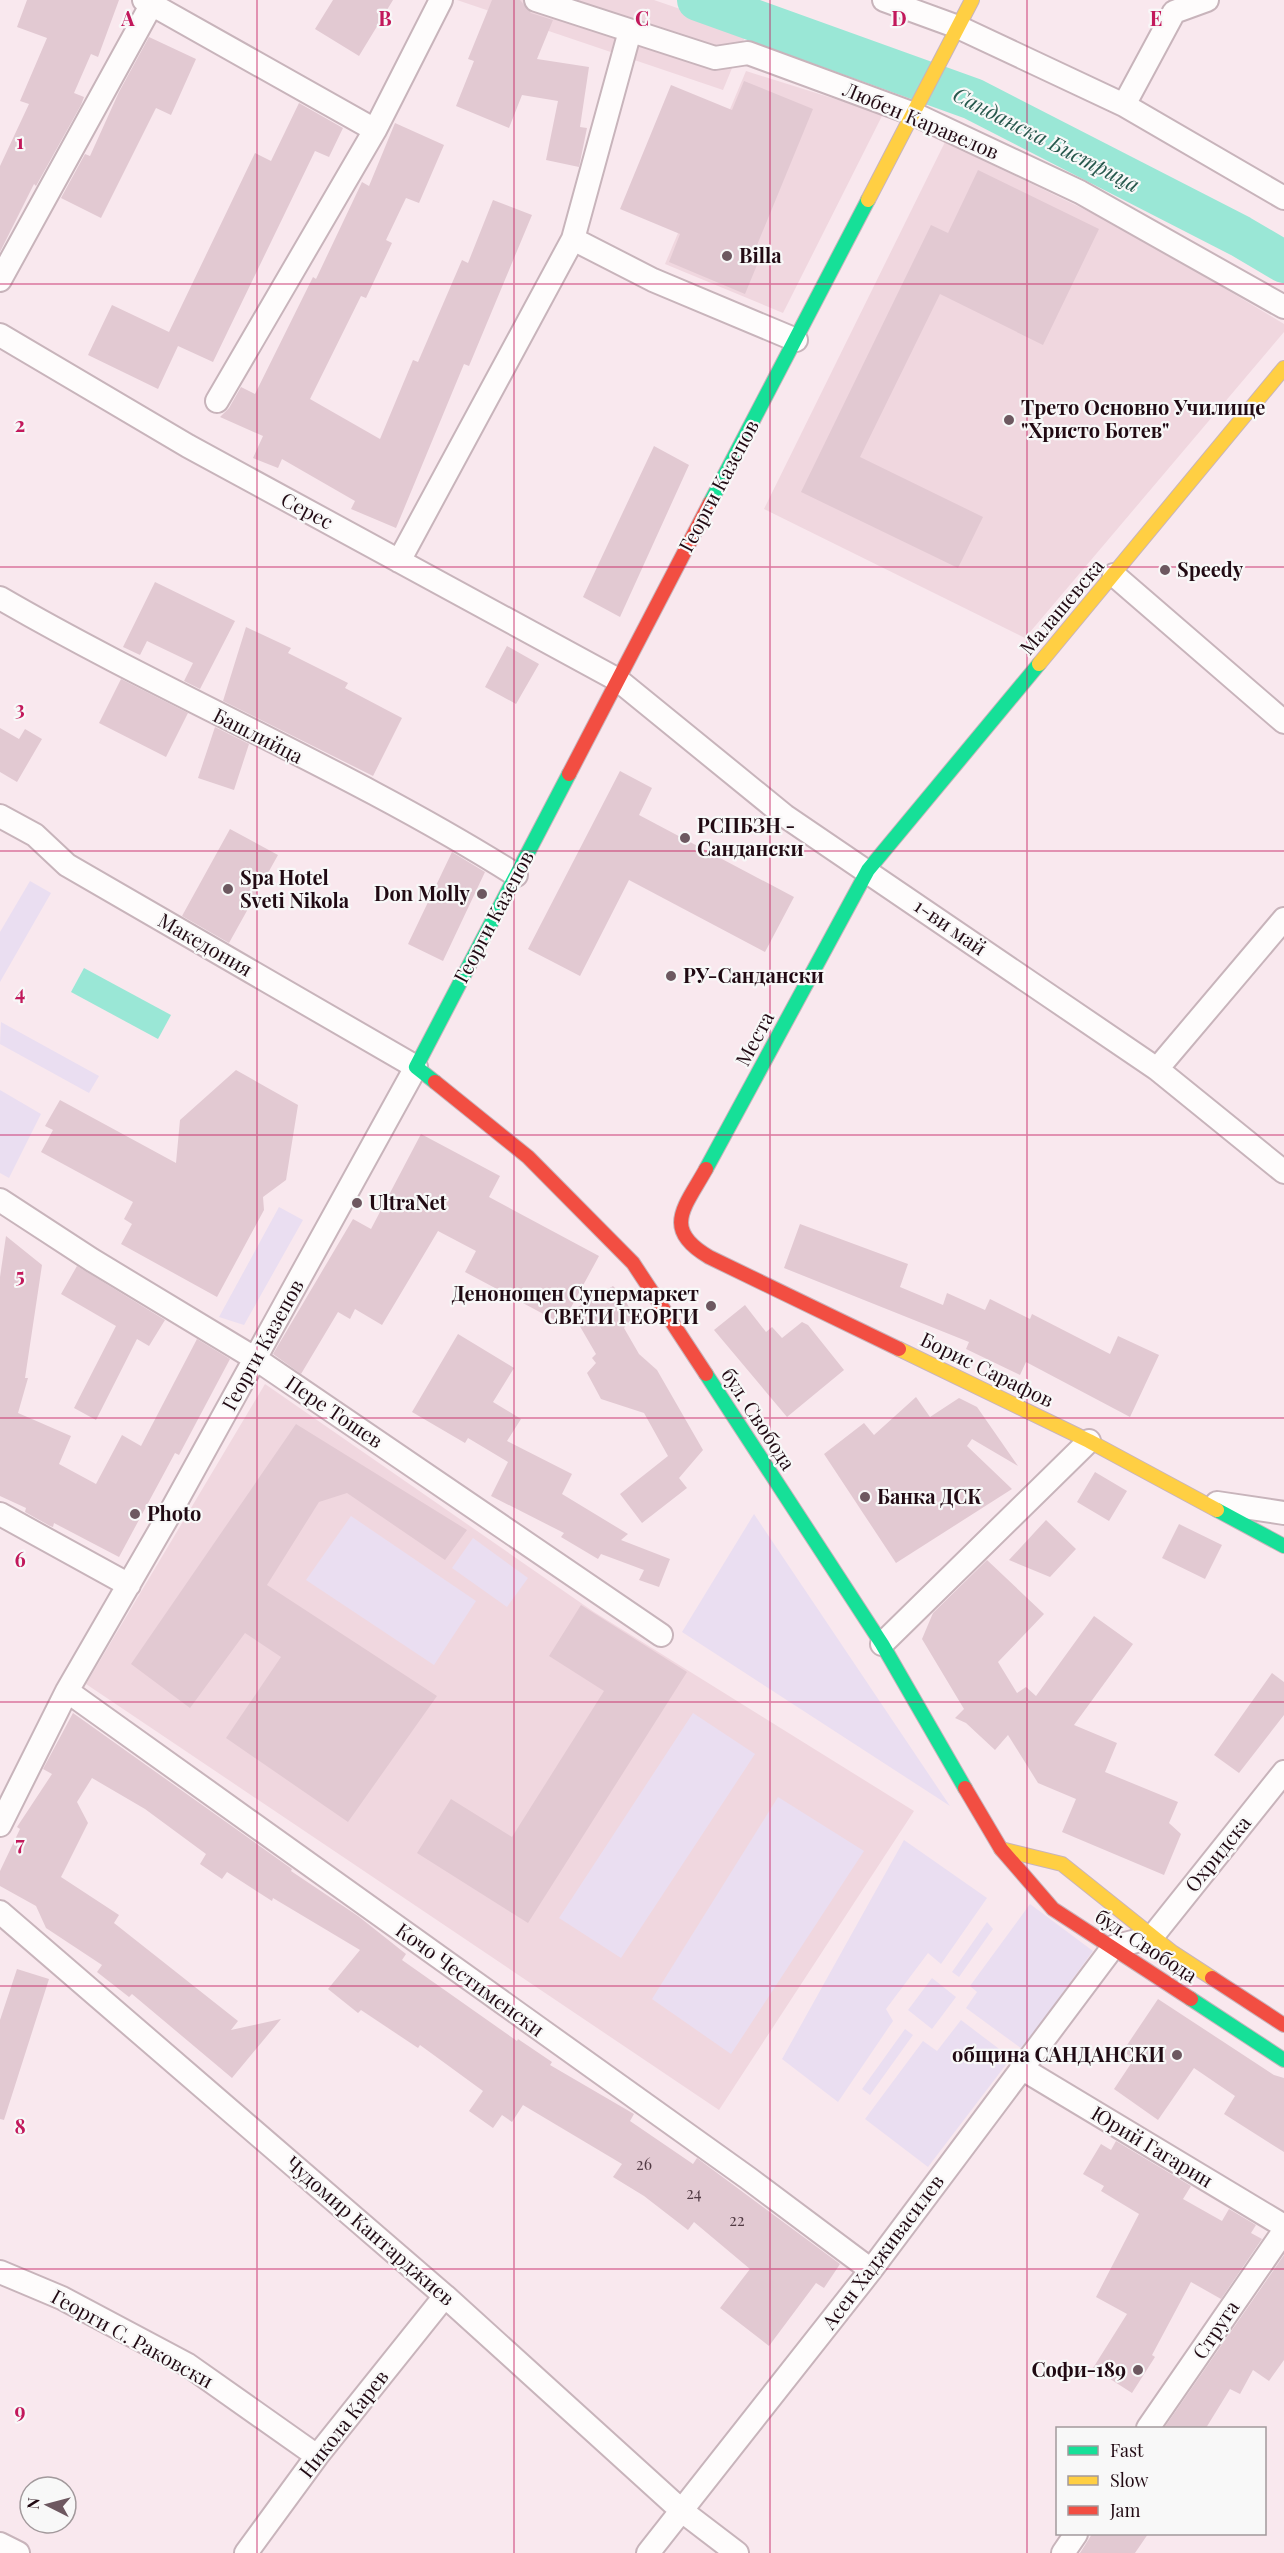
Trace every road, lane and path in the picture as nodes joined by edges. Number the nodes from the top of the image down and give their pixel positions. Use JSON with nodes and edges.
{"nodes":[{"id":1,"x":441,"y":0,"type":"edge"},
{"id":2,"x":536,"y":0,"type":"edge"},
{"id":3,"x":884,"y":0,"type":"edge"},
{"id":4,"x":972,"y":0,"type":"edge"},
{"id":5,"x":1207,"y":0,"type":"edge"},
{"id":6,"x":150,"y":2,"type":"edge"},
{"id":7,"x":630,"y":31,"type":"junction"},
{"id":8,"x":955,"y":36,"type":"junction"},
{"id":9,"x":1124,"y":105,"type":"junction"},
{"id":10,"x":914,"y":114,"type":"junction"},
{"id":11,"x":375,"y":130,"type":"junction"},
{"id":12,"x":1284,"y":198,"type":"edge"},
{"id":13,"x":573,"y":239,"type":"junction"},
{"id":14,"x":0,"y":280,"type":"edge"},
{"id":15,"x":1284,"y":308,"type":"edge"},
{"id":16,"x":0,"y":335,"type":"edge"},
{"id":17,"x":796,"y":340,"type":"junction"},
{"id":18,"x":1284,"y":368,"type":"edge"},
{"id":19,"x":217,"y":400,"type":"dead end"},
{"id":20,"x":399,"y":561,"type":"junction"},
{"id":21,"x":1114,"y":575,"type":"junction"},
{"id":22,"x":0,"y":598,"type":"edge"},
{"id":23,"x":618,"y":680,"type":"junction"},
{"id":24,"x":1284,"y":722,"type":"edge"},
{"id":25,"x":0,"y":816,"type":"edge"},
{"id":26,"x":868,"y":870,"type":"junction"},
{"id":27,"x":516,"y":875,"type":"junction"},
{"id":28,"x":1284,"y":919,"type":"edge"},
{"id":29,"x":416,"y":1067,"type":"junction"},
{"id":30,"x":1156,"y":1069,"type":"junction"},
{"id":31,"x":1284,"y":1172,"type":"edge"},
{"id":32,"x":0,"y":1200,"type":"edge"},
{"id":33,"x":679,"y":1228,"type":"joint"},
{"id":34,"x":256,"y":1359,"type":"junction"},
{"id":35,"x":1089,"y":1441,"type":"junction"},
{"id":36,"x":1203,"y":1501,"type":"junction"},
{"id":37,"x":1284,"y":1513,"type":"edge"},
{"id":38,"x":0,"y":1514,"type":"edge"},
{"id":39,"x":1284,"y":1546,"type":"edge"},
{"id":40,"x":129,"y":1585,"type":"junction"},
{"id":41,"x":661,"y":1635,"type":"dead end"},
{"id":42,"x":882,"y":1644,"type":"junction"},
{"id":43,"x":67,"y":1691,"type":"junction"},
{"id":44,"x":1284,"y":1772,"type":"edge"},
{"id":45,"x":0,"y":1825,"type":"edge"},
{"id":46,"x":1001,"y":1849,"type":"junction"},
{"id":47,"x":0,"y":1912,"type":"edge"},
{"id":48,"x":1152,"y":1937,"type":"junction"},
{"id":49,"x":1113,"y":1947,"type":"junction"},
{"id":50,"x":1284,"y":2025,"type":"edge"},
{"id":51,"x":1284,"y":2060,"type":"edge"},
{"id":52,"x":1021,"y":2068,"type":"junction"},
{"id":53,"x":1284,"y":2226,"type":"edge"},
{"id":54,"x":1284,"y":2231,"type":"edge"},
{"id":55,"x":871,"y":2270,"type":"junction"},
{"id":56,"x":0,"y":2271,"type":"edge"},
{"id":57,"x":445,"y":2296,"type":"junction"},
{"id":58,"x":1149,"y":2427,"type":"edge"},
{"id":59,"x":317,"y":2456,"type":"junction"},
{"id":60,"x":682,"y":2511,"type":"junction"},
{"id":61,"x":1075,"y":2535,"type":"edge"},
{"id":62,"x":0,"y":2544,"type":"edge"},
{"id":63,"x":18,"y":2553,"type":"edge"},
{"id":64,"x":246,"y":2553,"type":"edge"},
{"id":65,"x":648,"y":2553,"type":"edge"},
{"id":66,"x":737,"y":2553,"type":"edge"},
{"id":67,"x":1063,"y":2553,"type":"edge"}],
"edges":[{"from":1,"to":11,"type":"street"},
{"from":2,"to":7,"type":"street","name":"Любен Каравелов"},
{"from":3,"to":8,"type":"street"},
{"from":4,"to":8,"type":"street","name":"Георги Казепов"},
{"from":5,"to":9,"type":"street"},
{"from":6,"to":11,"type":"street"},
{"from":6,"to":14,"type":"street"},
{"from":7,"to":10,"type":"street","name":"Любен Каравелов"},
{"from":7,"to":13,"type":"street"},
{"from":8,"to":9,"type":"street"},
{"from":8,"to":10,"type":"street","name":"Георги Казепов"},
{"from":9,"to":12,"type":"street"},
{"from":10,"to":15,"type":"street","name":"Любен Каравелов"},
{"from":10,"to":17,"type":"street","name":"Георги Казепов"},
{"from":11,"to":19,"type":"street"},
{"from":13,"to":17,"type":"street"},
{"from":13,"to":20,"type":"street"},
{"from":16,"to":20,"type":"street","name":"Серес"},
{"from":17,"to":23,"type":"street","name":"Георги Казепов"},
{"from":18,"to":21,"type":"street","name":"Малашевска"},
{"from":20,"to":23,"type":"street","name":"Серес"},
{"from":21,"to":24,"type":"street"},
{"from":21,"to":26,"type":"street","name":"Малашевска"},
{"from":22,"to":27,"type":"street","name":"Башлийца"},
{"from":23,"to":26,"type":"street","name":"1-ви май"},
{"from":23,"to":27,"type":"street","name":"Георги Казепов"},
{"from":25,"to":29,"type":"street","name":"Македония"},
{"from":26,"to":30,"type":"street","name":"1-ви май"},
{"from":26,"to":33,"type":"street","name":"Места"},
{"from":27,"to":29,"type":"street","name":"Георги Казепов"},
{"from":28,"to":30,"type":"street"},
{"from":29,"to":34,"type":"street","name":"Георги Казепов"},
{"from":29,"to":42,"type":"street","name":"бул. Свобода"},
{"from":30,"to":31,"type":"street","name":"1-ви май"},
{"from":32,"to":34,"type":"street","name":"Пере Тошев"},
{"from":33,"to":35,"type":"street","name":"Борис Сарафов"},
{"from":34,"to":40,"type":"street","name":"Георги Казепов"},
{"from":34,"to":41,"type":"street","name":"Пере Тошев"},
{"from":35,"to":36,"type":"street","name":"Борис Сарафов"},
{"from":35,"to":42,"type":"street"},
{"from":36,"to":37,"type":"street"},
{"from":36,"to":39,"type":"street","name":"Борис Сарафов"},
{"from":38,"to":40,"type":"street"},
{"from":40,"to":43,"type":"street","name":"Георги Казепов"},
{"from":42,"to":46,"type":"street","name":"бул. Свобода"},
{"from":43,"to":45,"type":"street","name":"Георги Казепов"},
{"from":43,"to":55,"type":"street","name":"Кочо Честименски"},
{"from":44,"to":48,"type":"street","name":"Охридска"},
{"from":46,"to":48,"type":"street","name":"бул. Свобода"},
{"from":46,"to":49,"type":"street","name":"бул. Свобода"},
{"from":47,"to":57,"type":"street","name":"Чудомир Кантарджиев"},
{"from":48,"to":49,"type":"street"},
{"from":48,"to":50,"type":"street","name":"бул. Свобода"},
{"from":49,"to":51,"type":"street","name":"бул. Свобода"},
{"from":49,"to":52,"type":"street","name":"Асен Хадживасилев"},
{"from":52,"to":53,"type":"street","name":"Юрий Гагарин"},
{"from":52,"to":55,"type":"street","name":"Асен Хадживасилев"},
{"from":54,"to":58,"type":"street","name":"Струга"},
{"from":55,"to":60,"type":"street","name":"Асен Хадживасилев"},
{"from":56,"to":59,"type":"street","name":"Георги С. Раковски"},
{"from":57,"to":59,"type":"street","name":"Никола Карев"},
{"from":57,"to":60,"type":"street","name":"Чудомир Кантарджиев"},
{"from":59,"to":64,"type":"street","name":"Никола Карев"},
{"from":60,"to":65,"type":"street","name":"Асен Хадживасилев"},
{"from":60,"to":66,"type":"street","name":"Чудомир Кантарджиев"},
{"from":61,"to":67,"type":"street"},
{"from":62,"to":63,"type":"street"}]}
